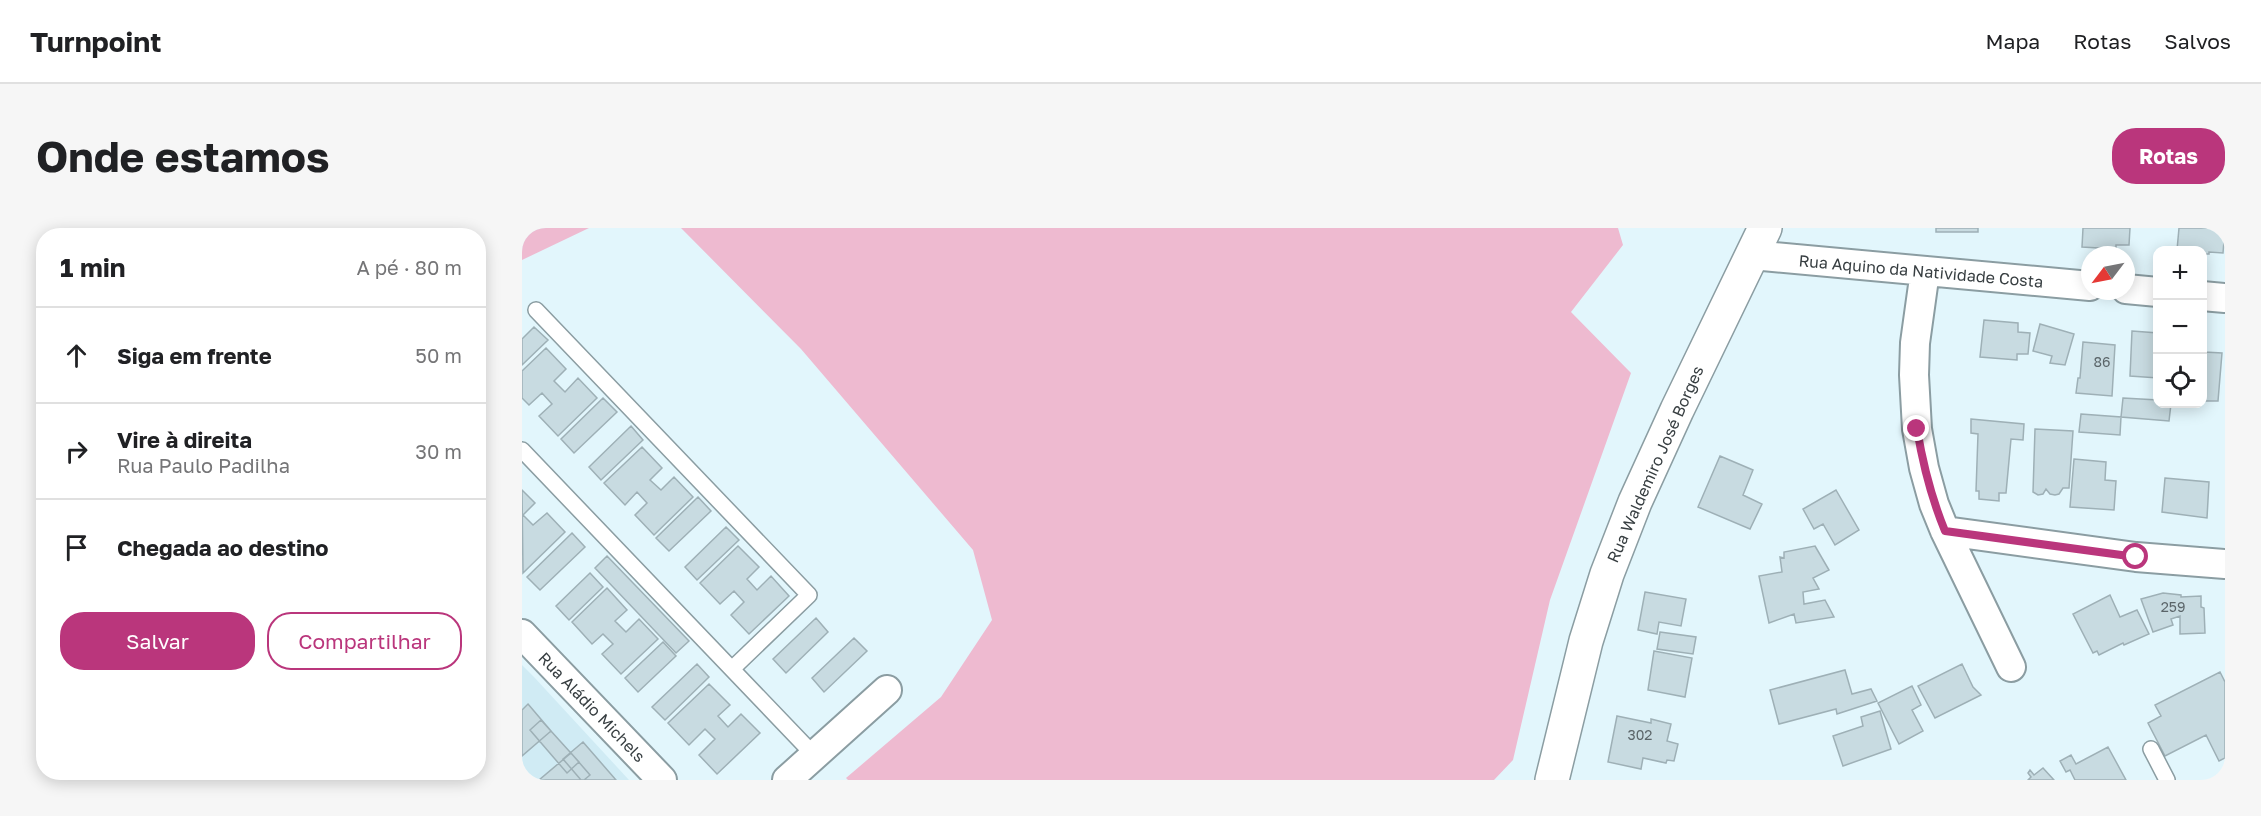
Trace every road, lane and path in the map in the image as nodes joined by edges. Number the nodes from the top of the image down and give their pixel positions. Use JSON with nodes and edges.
{"nodes":[{"id":1,"x":1758,"y":241,"type":"edge"},
{"id":2,"x":1925,"y":271,"type":"junction"},
{"id":3,"x":2081,"y":285,"type":"edge"},
{"id":4,"x":2135,"y":290,"type":"edge"},
{"id":5,"x":2153,"y":292,"type":"edge"},
{"id":6,"x":2207,"y":296,"type":"edge"},
{"id":7,"x":2225,"y":298,"type":"edge"},
{"id":8,"x":536,"y":310,"type":"dead end"},
{"id":9,"x":522,"y":450,"type":"edge"},
{"id":10,"x":1945,"y":531,"type":"junction"},
{"id":11,"x":2225,"y":564,"type":"edge"},
{"id":12,"x":522,"y":634,"type":"edge"},
{"id":13,"x":2011,"y":668,"type":"dead end"},
{"id":14,"x":732,"y":669,"type":"junction"},
{"id":15,"x":887,"y":690,"type":"dead end"},
{"id":16,"x":2151,"y":748,"type":"dead end"},
{"id":17,"x":814,"y":755,"type":"junction"},
{"id":18,"x":662,"y":780,"type":"edge"},
{"id":19,"x":787,"y":780,"type":"edge"},
{"id":20,"x":1552,"y":780,"type":"edge"},
{"id":21,"x":2167,"y":780,"type":"edge"}],
"edges":[{"from":1,"to":2,"type":"street","name":"Rua Aquino da Natividade Costa"},
{"from":1,"to":20,"type":"main road","name":"Rua Waldemiro José Borges"},
{"from":2,"to":3,"type":"street","name":"Rua Aquino da Natividade Costa"},
{"from":2,"to":10,"type":"street"},
{"from":4,"to":5,"type":"street"},
{"from":6,"to":7,"type":"street"},
{"from":8,"to":14,"type":"lane"},
{"from":9,"to":14,"type":"lane"},
{"from":10,"to":11,"type":"street"},
{"from":10,"to":13,"type":"street"},
{"from":12,"to":18,"type":"street","name":"Rua Aládio Michels"},
{"from":14,"to":17,"type":"lane"},
{"from":15,"to":17,"type":"street"},
{"from":16,"to":21,"type":"lane"},
{"from":17,"to":19,"type":"street"}]}
